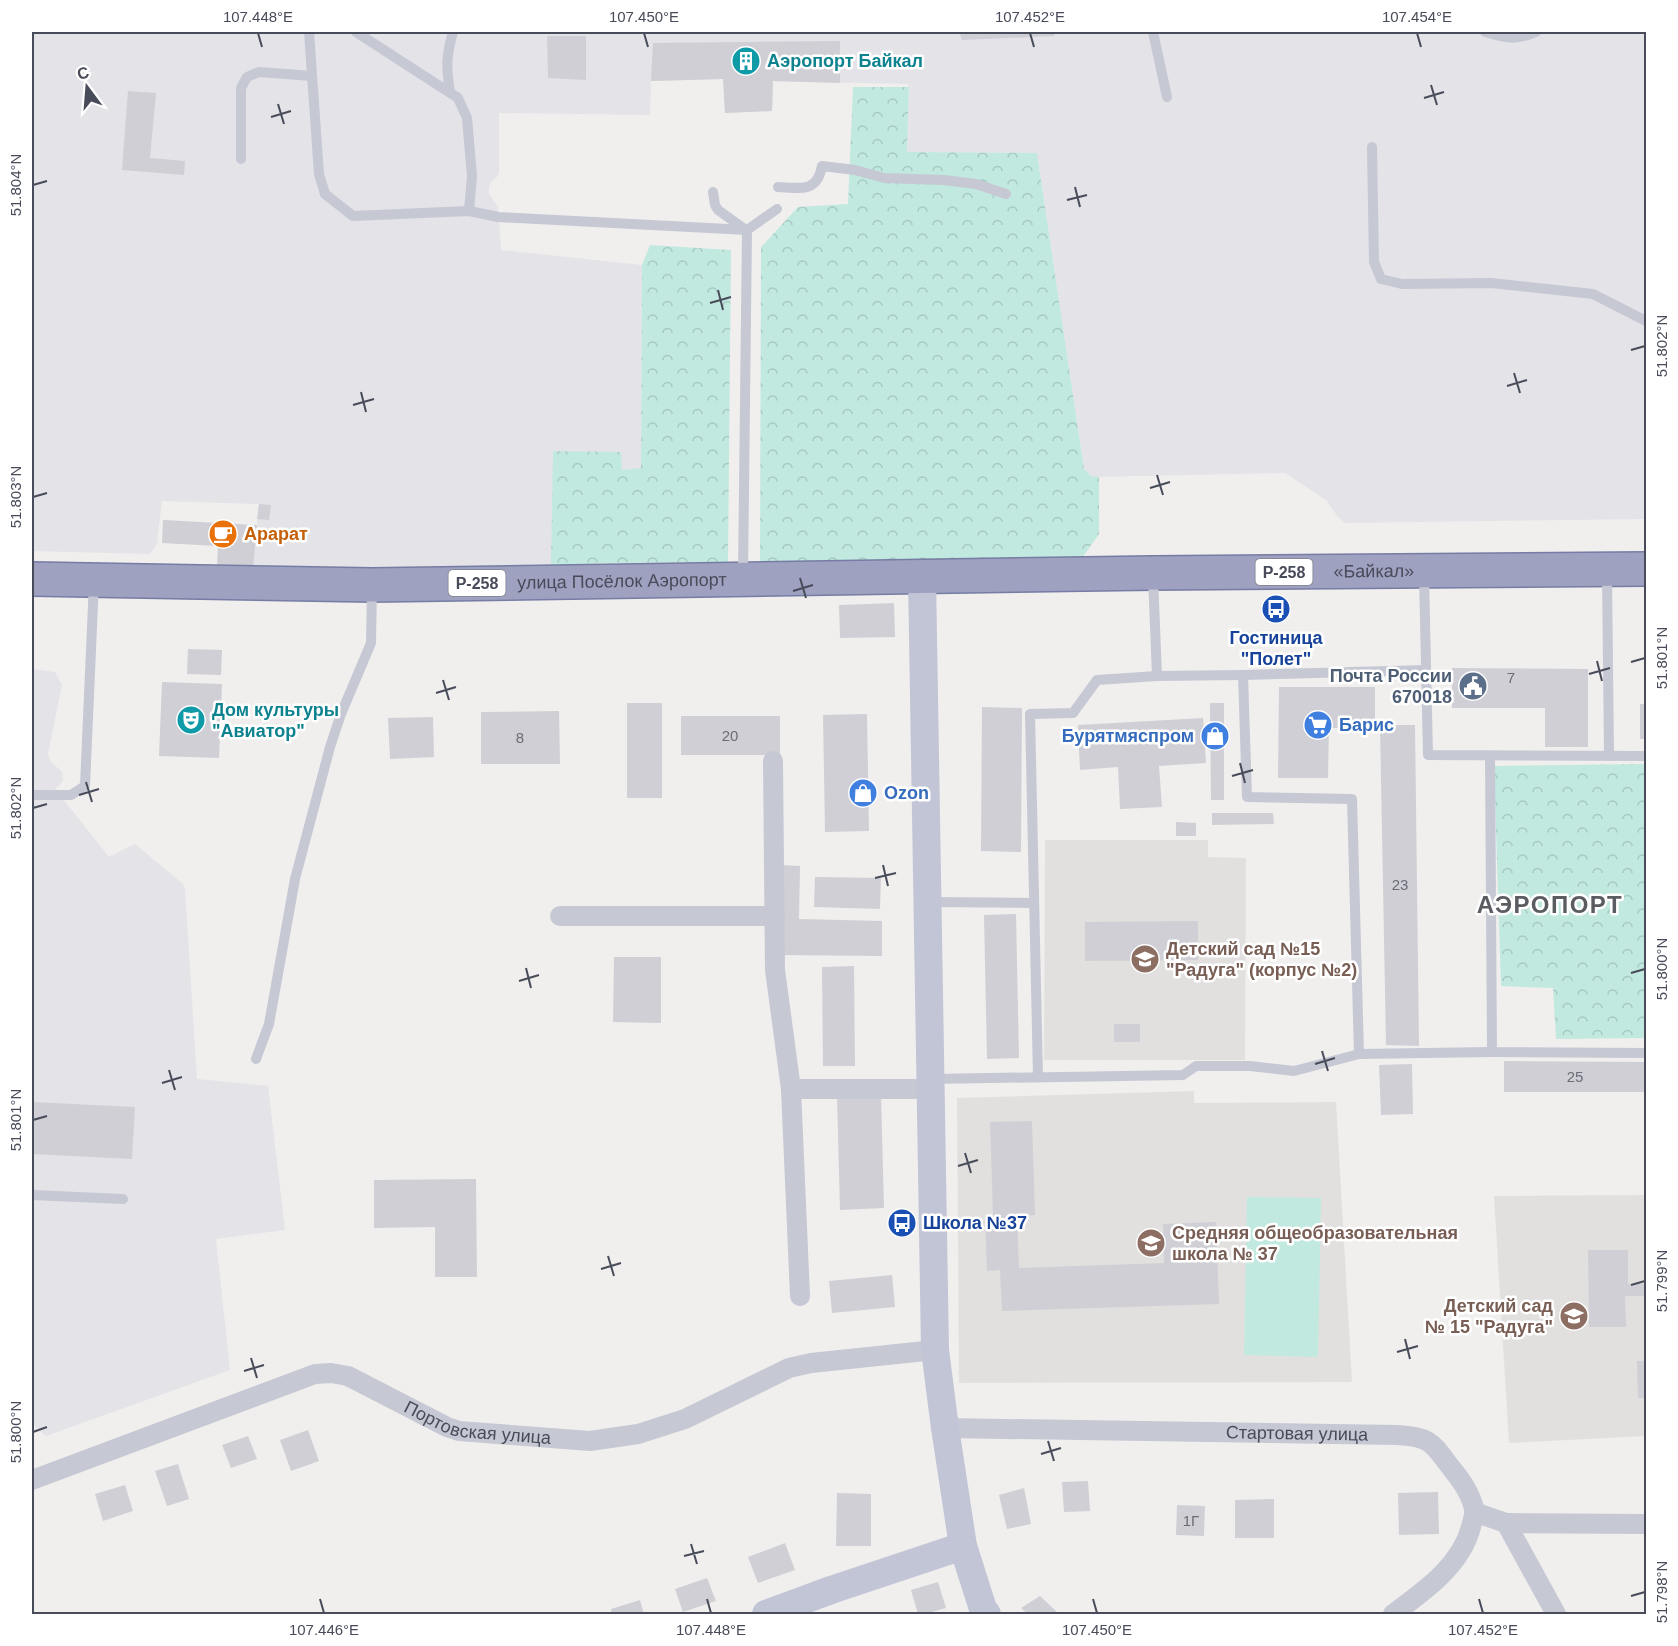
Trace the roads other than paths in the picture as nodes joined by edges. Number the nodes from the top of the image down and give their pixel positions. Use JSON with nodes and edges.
{"nodes":[{"id":1,"x":309,"y":32,"type":"edge"},
{"id":2,"x":356,"y":32,"type":"edge"},
{"id":3,"x":453,"y":32,"type":"edge"},
{"id":4,"x":1153,"y":32,"type":"edge"},
{"id":5,"x":1485,"y":32,"type":"edge"},
{"id":6,"x":1536,"y":32,"type":"edge"},
{"id":7,"x":312,"y":76,"type":"junction"},
{"id":8,"x":450,"y":92,"type":"junction"},
{"id":9,"x":1167,"y":97,"type":"dead end"},
{"id":10,"x":1372,"y":147,"type":"dead end"},
{"id":11,"x":241,"y":159,"type":"dead end"},
{"id":12,"x":778,"y":187,"type":"dead end"},
{"id":13,"x":713,"y":192,"type":"dead end"},
{"id":14,"x":1006,"y":194,"type":"dead end"},
{"id":15,"x":777,"y":209,"type":"dead end"},
{"id":16,"x":469,"y":211,"type":"junction"},
{"id":17,"x":747,"y":230,"type":"junction"},
{"id":18,"x":1647,"y":321,"type":"edge"},
{"id":19,"x":1647,"y":569,"type":"edge"},
{"id":20,"x":1607,"y":570,"type":"junction"},
{"id":21,"x":1424,"y":572,"type":"junction"},
{"id":22,"x":1153,"y":573,"type":"junction"},
{"id":23,"x":922,"y":577,"type":"junction"},
{"id":24,"x":32,"y":579,"type":"edge"},
{"id":25,"x":94,"y":579,"type":"junction"},
{"id":26,"x":743,"y":579,"type":"junction"},
{"id":27,"x":372,"y":585,"type":"junction"},
{"id":28,"x":1426,"y":670,"type":"junction"},
{"id":29,"x":1243,"y":675,"type":"junction"},
{"id":30,"x":1157,"y":676,"type":"junction"},
{"id":31,"x":1490,"y":756,"type":"junction"},
{"id":32,"x":1609,"y":756,"type":"junction"},
{"id":33,"x":1647,"y":756,"type":"edge"},
{"id":34,"x":773,"y":761,"type":"dead end"},
{"id":35,"x":32,"y":795,"type":"edge"},
{"id":36,"x":927,"y":902,"type":"junction"},
{"id":37,"x":1034,"y":903,"type":"junction"},
{"id":38,"x":560,"y":916,"type":"dead end"},
{"id":39,"x":774,"y":916,"type":"junction"},
{"id":40,"x":1492,"y":1052,"type":"junction"},
{"id":41,"x":1647,"y":1053,"type":"edge"},
{"id":42,"x":1359,"y":1054,"type":"junction"},
{"id":43,"x":256,"y":1059,"type":"dead end"},
{"id":44,"x":1038,"y":1077,"type":"junction"},
{"id":45,"x":930,"y":1084,"type":"junction"},
{"id":46,"x":791,"y":1089,"type":"junction"},
{"id":47,"x":32,"y":1195,"type":"edge"},
{"id":48,"x":123,"y":1198,"type":"dead end"},
{"id":49,"x":800,"y":1296,"type":"dead end"},
{"id":50,"x":935,"y":1350,"type":"junction"},
{"id":51,"x":945,"y":1428,"type":"junction"},
{"id":52,"x":32,"y":1480,"type":"edge"},
{"id":53,"x":1474,"y":1512,"type":"junction"},
{"id":54,"x":1506,"y":1523,"type":"junction"},
{"id":55,"x":1647,"y":1524,"type":"edge"},
{"id":56,"x":963,"y":1546,"type":"junction"},
{"id":57,"x":982,"y":1613,"type":"edge"},
{"id":58,"x":766,"y":1614,"type":"edge"},
{"id":59,"x":1393,"y":1614,"type":"edge"},
{"id":60,"x":1556,"y":1614,"type":"edge"}],
"edges":[{"from":1,"to":7,"type":"lane"},
{"from":2,"to":8,"type":"lane"},
{"from":3,"to":8,"type":"lane"},
{"from":4,"to":9,"type":"lane"},
{"from":5,"to":6,"type":"lane"},
{"from":7,"to":11,"type":"lane"},
{"from":7,"to":16,"type":"lane"},
{"from":8,"to":16,"type":"lane"},
{"from":10,"to":18,"type":"lane"},
{"from":12,"to":14,"type":"lane"},
{"from":13,"to":17,"type":"lane"},
{"from":15,"to":17,"type":"lane"},
{"from":16,"to":17,"type":"lane"},
{"from":17,"to":26,"type":"lane"},
{"from":19,"to":20,"type":"highway","name":"«Байкал»","number":"Р-258"},
{"from":20,"to":21,"type":"highway","name":"«Байкал»","number":"Р-258"},
{"from":20,"to":32,"type":"lane"},
{"from":21,"to":22,"type":"highway","name":"«Байкал»","number":"Р-258"},
{"from":21,"to":28,"type":"lane"},
{"from":22,"to":23,"type":"highway","name":"«Байкал»","number":"Р-258"},
{"from":22,"to":30,"type":"lane"},
{"from":23,"to":26,"type":"highway","name":"улица Посёлок Аэропорт","number":"Р-258"},
{"from":23,"to":36,"type":"main road"},
{"from":24,"to":25,"type":"highway","name":"улица Посёлок Аэропорт","number":"Р-258"},
{"from":25,"to":27,"type":"highway","name":"улица Посёлок Аэропорт","number":"Р-258"},
{"from":25,"to":35,"type":"lane"},
{"from":26,"to":27,"type":"highway","name":"улица Посёлок Аэропорт","number":"Р-258"},
{"from":27,"to":43,"type":"lane"},
{"from":28,"to":29,"type":"lane"},
{"from":28,"to":31,"type":"lane"},
{"from":29,"to":30,"type":"lane"},
{"from":29,"to":42,"type":"lane"},
{"from":30,"to":37,"type":"lane"},
{"from":31,"to":32,"type":"lane"},
{"from":31,"to":40,"type":"lane"},
{"from":32,"to":33,"type":"lane"},
{"from":34,"to":39,"type":"street"},
{"from":36,"to":37,"type":"lane"},
{"from":36,"to":45,"type":"main road"},
{"from":37,"to":44,"type":"lane"},
{"from":38,"to":39,"type":"street"},
{"from":39,"to":46,"type":"street"},
{"from":40,"to":41,"type":"lane"},
{"from":40,"to":42,"type":"lane"},
{"from":42,"to":44,"type":"lane"},
{"from":44,"to":45,"type":"lane"},
{"from":45,"to":46,"type":"street"},
{"from":45,"to":50,"type":"main road"},
{"from":46,"to":49,"type":"street"},
{"from":47,"to":48,"type":"lane"},
{"from":50,"to":51,"type":"main road"},
{"from":50,"to":52,"type":"street","name":"Портовская улица"},
{"from":51,"to":53,"type":"street","name":"Стартовая улица"},
{"from":51,"to":56,"type":"main road"},
{"from":53,"to":54,"type":"street"},
{"from":53,"to":59,"type":"street"},
{"from":54,"to":55,"type":"street"},
{"from":54,"to":60,"type":"street"},
{"from":56,"to":57,"type":"main road"},
{"from":56,"to":58,"type":"main road"}]}
